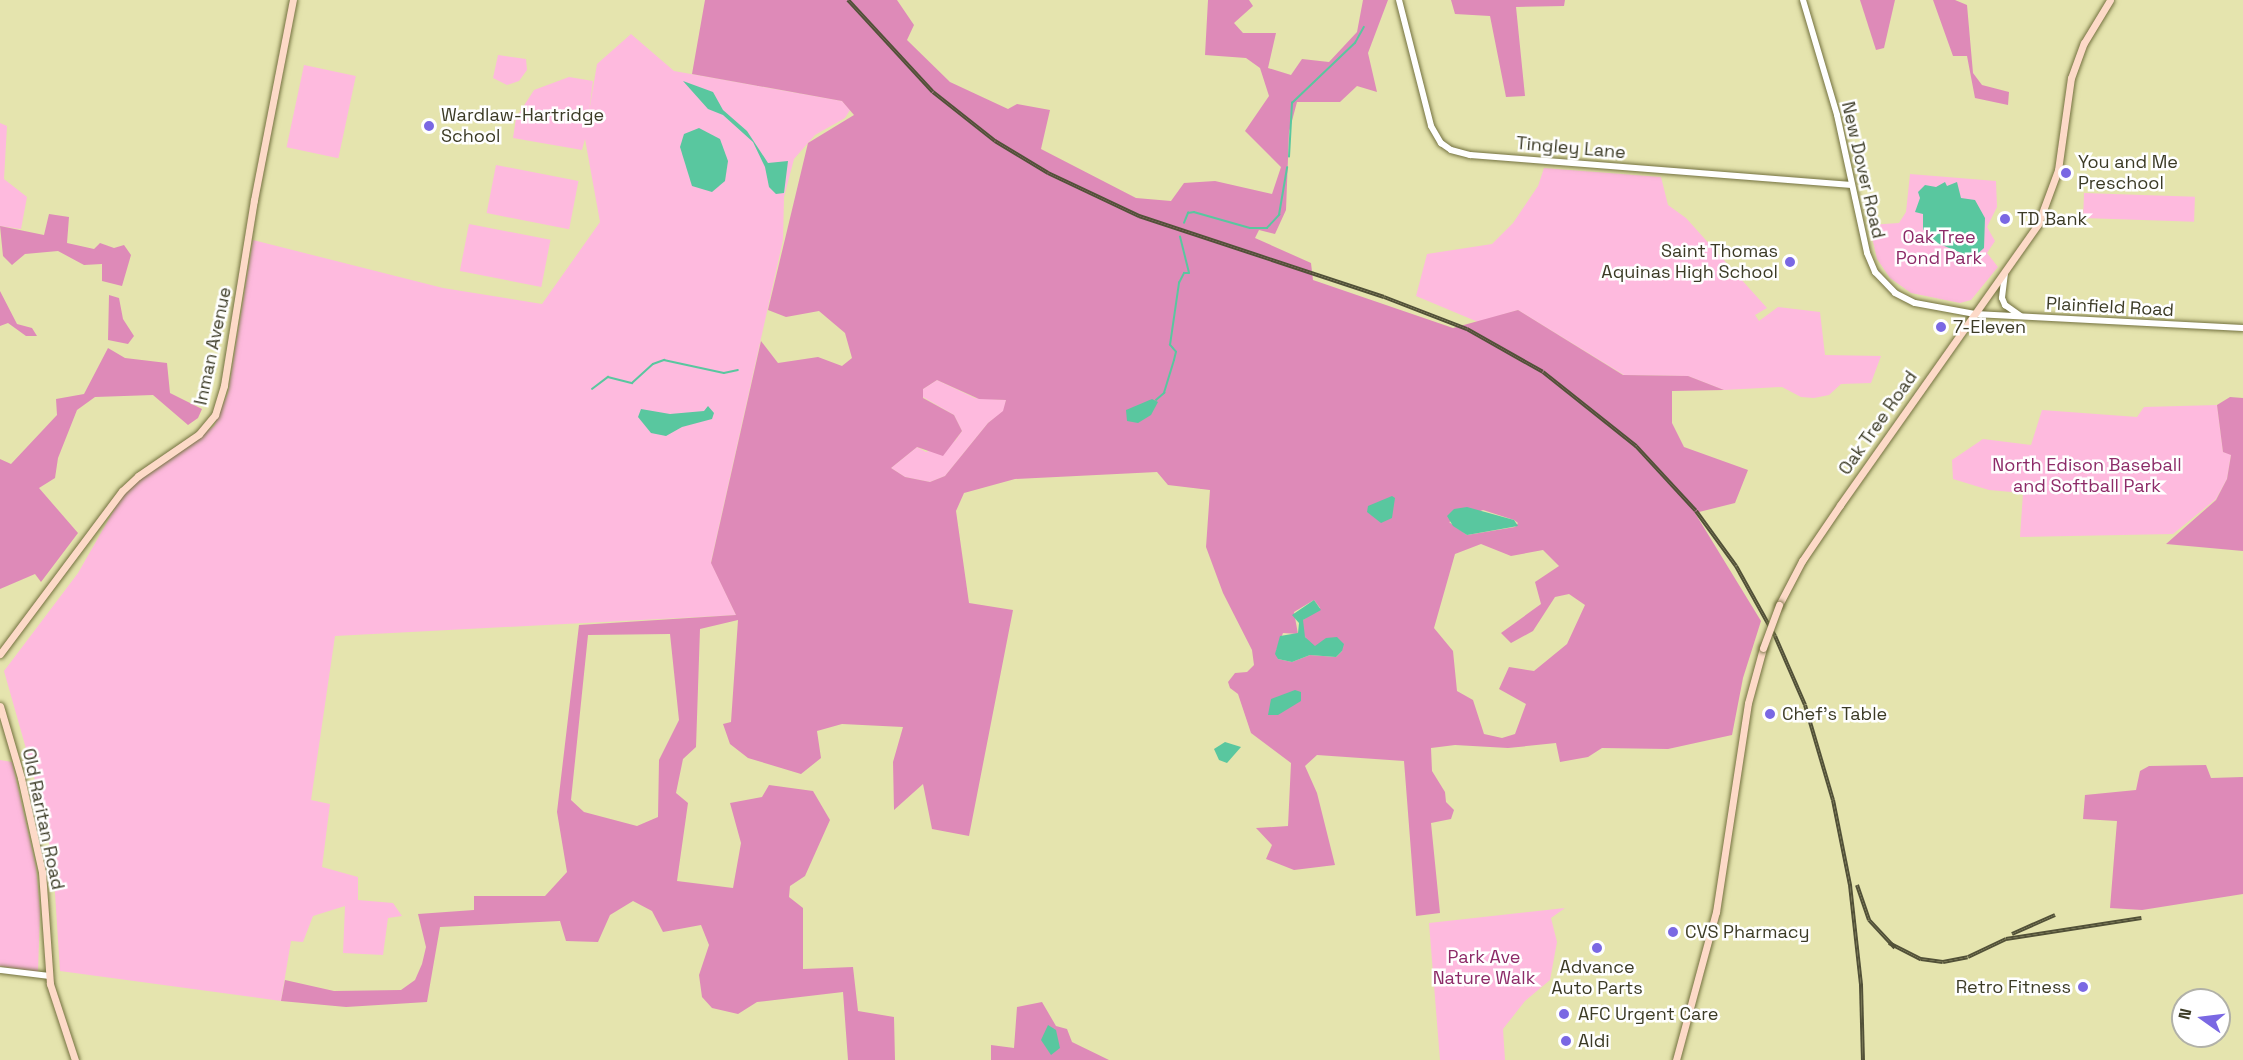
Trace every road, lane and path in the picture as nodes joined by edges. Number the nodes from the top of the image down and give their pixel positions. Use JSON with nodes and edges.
{"nodes":[{"id":1,"x":294,"y":0,"type":"edge"},
{"id":2,"x":1399,"y":0,"type":"edge"},
{"id":3,"x":1803,"y":0,"type":"edge"},
{"id":4,"x":2110,"y":0,"type":"edge"},
{"id":5,"x":1852,"y":185,"type":"junction"},
{"id":6,"x":2005,"y":273,"type":"junction"},
{"id":7,"x":1975,"y":314,"type":"junction"},
{"id":8,"x":2022,"y":316,"type":"junction"},
{"id":9,"x":2243,"y":328,"type":"edge"},
{"id":10,"x":0,"y":654,"type":"edge"},
{"id":11,"x":0,"y":706,"type":"edge"},
{"id":12,"x":0,"y":970,"type":"edge"},
{"id":13,"x":49,"y":976,"type":"junction"},
{"id":14,"x":75,"y":1060,"type":"edge"},
{"id":15,"x":1676,"y":1060,"type":"edge"}],
"edges":[{"from":1,"to":10,"type":"main road","name":"Inman Avenue"},
{"from":2,"to":5,"type":"street","name":"Tingley Lane"},
{"from":3,"to":5,"type":"street","name":"New Dover Road"},
{"from":4,"to":6,"type":"main road","name":"Oak Tree Road"},
{"from":5,"to":7,"type":"street","name":"New Dover Road"},
{"from":6,"to":7,"type":"main road","name":"Oak Tree Road"},
{"from":6,"to":8,"type":"street"},
{"from":7,"to":8,"type":"street","name":"Plainfield Road"},
{"from":7,"to":15,"type":"main road","name":"Oak Tree Road","bridge":true},
{"from":8,"to":9,"type":"street","name":"Plainfield Road"},
{"from":11,"to":13,"type":"main road","name":"Old Raritan Road"},
{"from":12,"to":13,"type":"street"},
{"from":13,"to":14,"type":"main road","name":"Old Raritan Road"}]}
